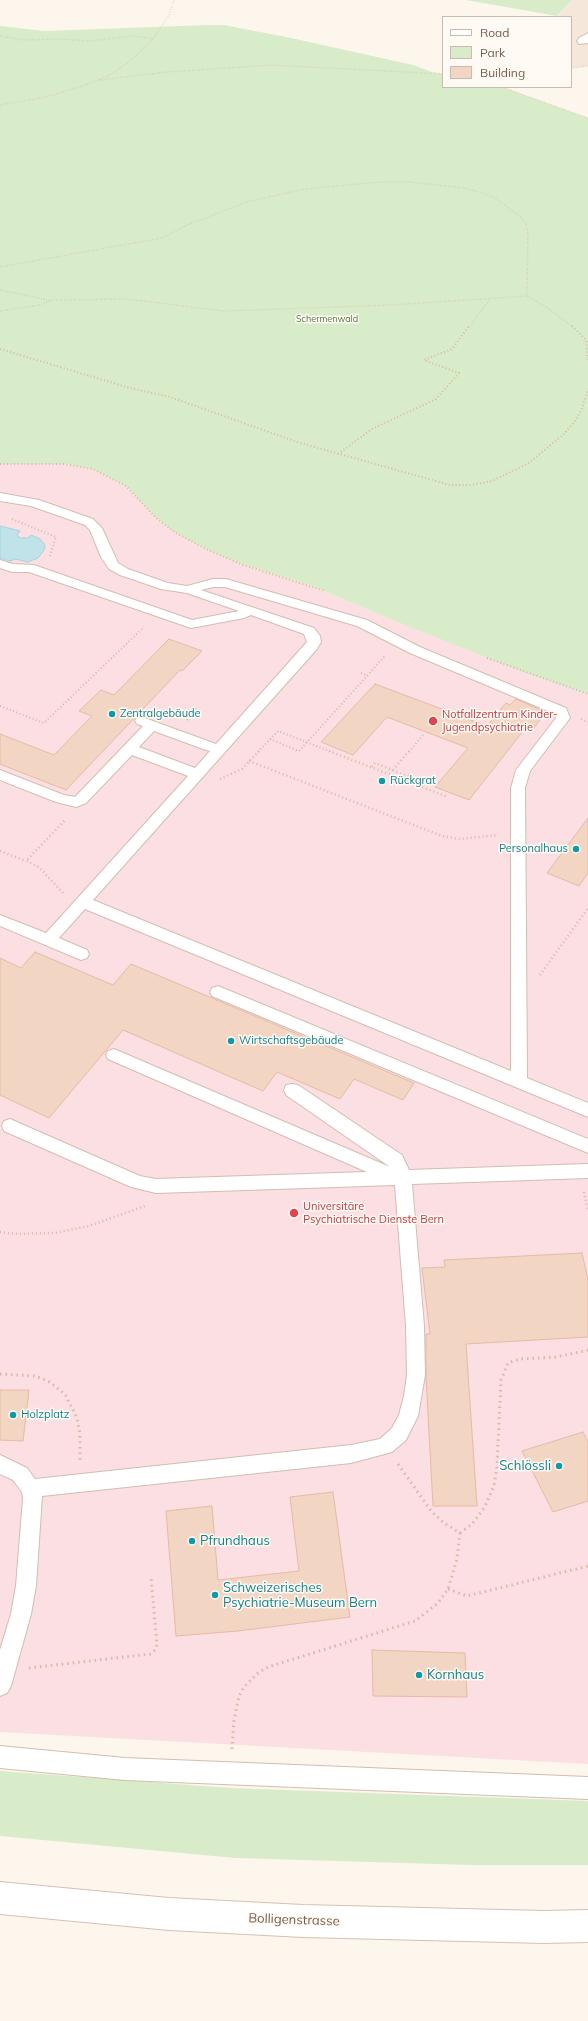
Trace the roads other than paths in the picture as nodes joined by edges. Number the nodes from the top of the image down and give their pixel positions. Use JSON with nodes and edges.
{"nodes":[{"id":1,"x":0,"y":497,"type":"edge"},
{"id":2,"x":0,"y":564,"type":"edge"},
{"id":3,"x":189,"y":590,"type":"junction"},
{"id":4,"x":248,"y":610,"type":"junction"},
{"id":5,"x":212,"y":747,"type":"dead end"},
{"id":6,"x":130,"y":749,"type":"junction"},
{"id":7,"x":197,"y":774,"type":"junction"},
{"id":8,"x":0,"y":775,"type":"edge"},
{"id":9,"x":83,"y":902,"type":"junction"},
{"id":10,"x":0,"y":920,"type":"edge"},
{"id":11,"x":48,"y":940,"type":"junction"},
{"id":12,"x":81,"y":954,"type":"dead end"},
{"id":13,"x":218,"y":992,"type":"dead end"},
{"id":14,"x":114,"y":1055,"type":"dead end"},
{"id":15,"x":519,"y":1081,"type":"junction"},
{"id":16,"x":292,"y":1090,"type":"dead end"},
{"id":17,"x":588,"y":1110,"type":"edge"},
{"id":18,"x":10,"y":1126,"type":"dead end"},
{"id":19,"x":588,"y":1146,"type":"edge"},
{"id":20,"x":588,"y":1171,"type":"edge"},
{"id":21,"x":400,"y":1178,"type":"junction"},
{"id":22,"x":0,"y":1464,"type":"edge"},
{"id":23,"x":31,"y":1488,"type":"junction"},
{"id":24,"x":2,"y":1678,"type":"edge"},
{"id":25,"x":0,"y":1757,"type":"edge"},
{"id":26,"x":588,"y":1788,"type":"edge"},
{"id":27,"x":0,"y":1898,"type":"edge"},
{"id":28,"x":588,"y":1926,"type":"edge"}],
"edges":[{"from":1,"to":3,"type":"lane"},
{"from":2,"to":4,"type":"lane"},
{"from":3,"to":4,"type":"lane"},
{"from":3,"to":15,"type":"lane"},
{"from":4,"to":7,"type":"lane"},
{"from":5,"to":6,"type":"lane"},
{"from":6,"to":7,"type":"lane"},
{"from":6,"to":8,"type":"lane"},
{"from":7,"to":9,"type":"lane"},
{"from":9,"to":11,"type":"lane"},
{"from":9,"to":15,"type":"lane"},
{"from":10,"to":11,"type":"lane"},
{"from":11,"to":12,"type":"lane"},
{"from":13,"to":19,"type":"lane"},
{"from":14,"to":21,"type":"lane"},
{"from":15,"to":17,"type":"lane"},
{"from":16,"to":21,"type":"lane"},
{"from":18,"to":21,"type":"lane"},
{"from":20,"to":21,"type":"lane"},
{"from":21,"to":23,"type":"lane"},
{"from":22,"to":23,"type":"lane"},
{"from":23,"to":24,"type":"lane"},
{"from":25,"to":26,"type":"lane"},
{"from":27,"to":28,"type":"main road","name":"Bolligenstrasse"}]}
